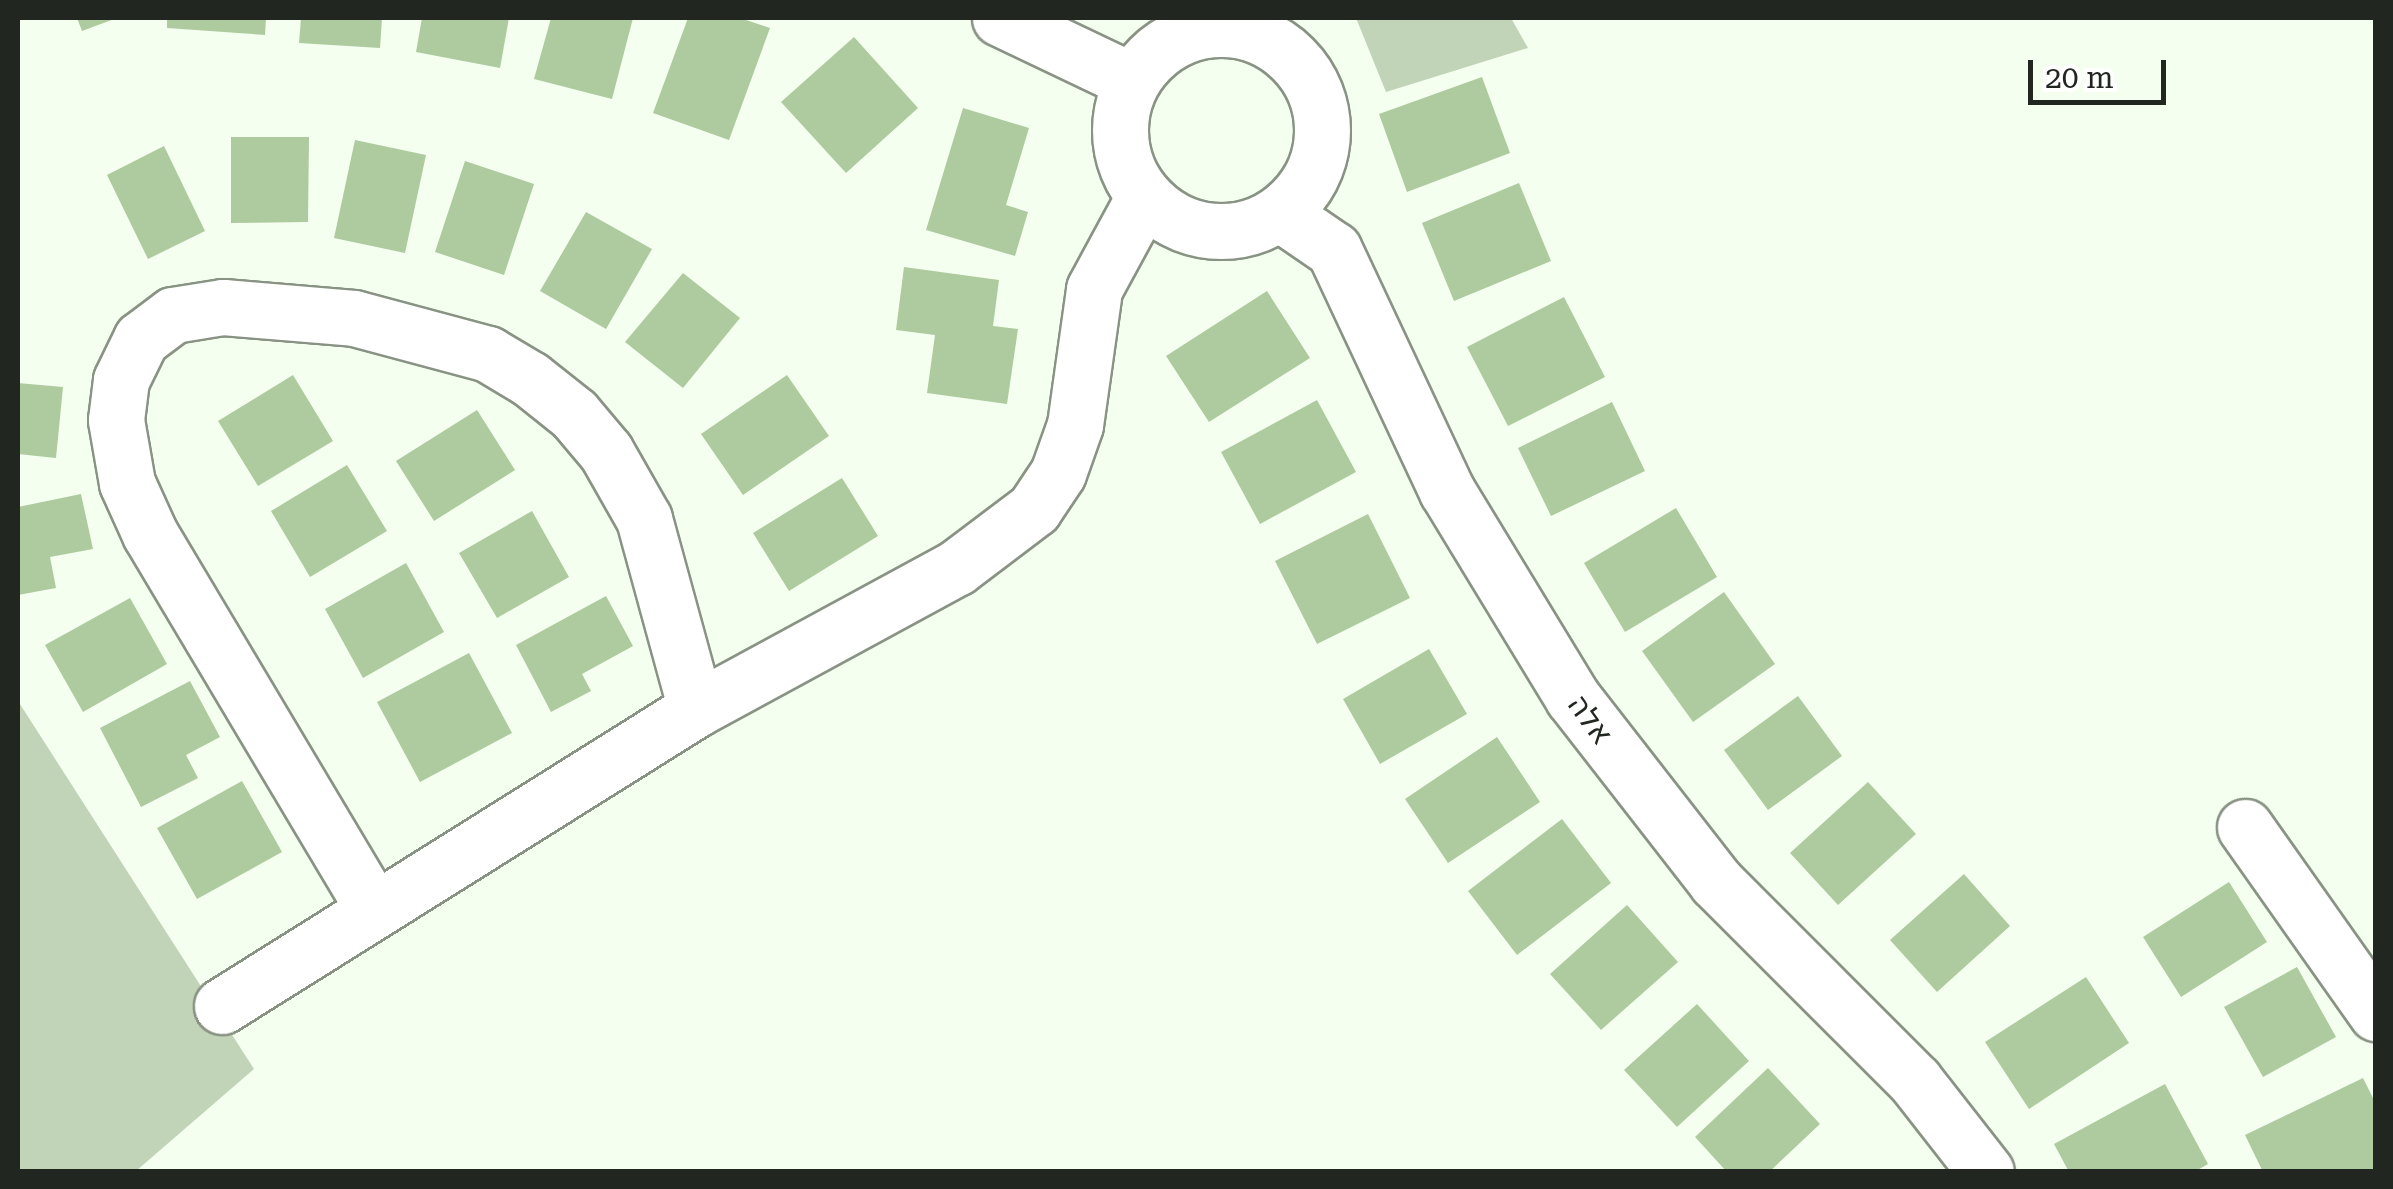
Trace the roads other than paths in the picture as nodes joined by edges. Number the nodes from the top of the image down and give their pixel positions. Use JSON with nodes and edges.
{"nodes":[{"id":1,"x":1000,"y":18,"type":"edge"},
{"id":2,"x":1256,"y":25,"type":"edge"},
{"id":3,"x":1132,"y":81,"type":"junction"},
{"id":4,"x":1144,"y":197,"type":"junction"},
{"id":5,"x":1280,"y":214,"type":"junction"},
{"id":6,"x":696,"y":710,"type":"junction"},
{"id":7,"x":2246,"y":827,"type":"dead end"},
{"id":8,"x":373,"y":908,"type":"junction"},
{"id":9,"x":222,"y":1006,"type":"dead end"},
{"id":10,"x":2376,"y":1013,"type":"edge"},
{"id":11,"x":1986,"y":1172,"type":"edge"}],
"edges":[{"from":1,"to":3,"type":"street"},
{"from":2,"to":3,"type":"street"},
{"from":2,"to":5,"type":"street"},
{"from":3,"to":4,"type":"street"},
{"from":4,"to":5,"type":"street"},
{"from":4,"to":6,"type":"street"},
{"from":5,"to":11,"type":"street","name":"אלה"},
{"from":6,"to":8,"type":"street"},
{"from":6,"to":8,"type":"street"},
{"from":7,"to":10,"type":"street"},
{"from":8,"to":9,"type":"street"}]}
